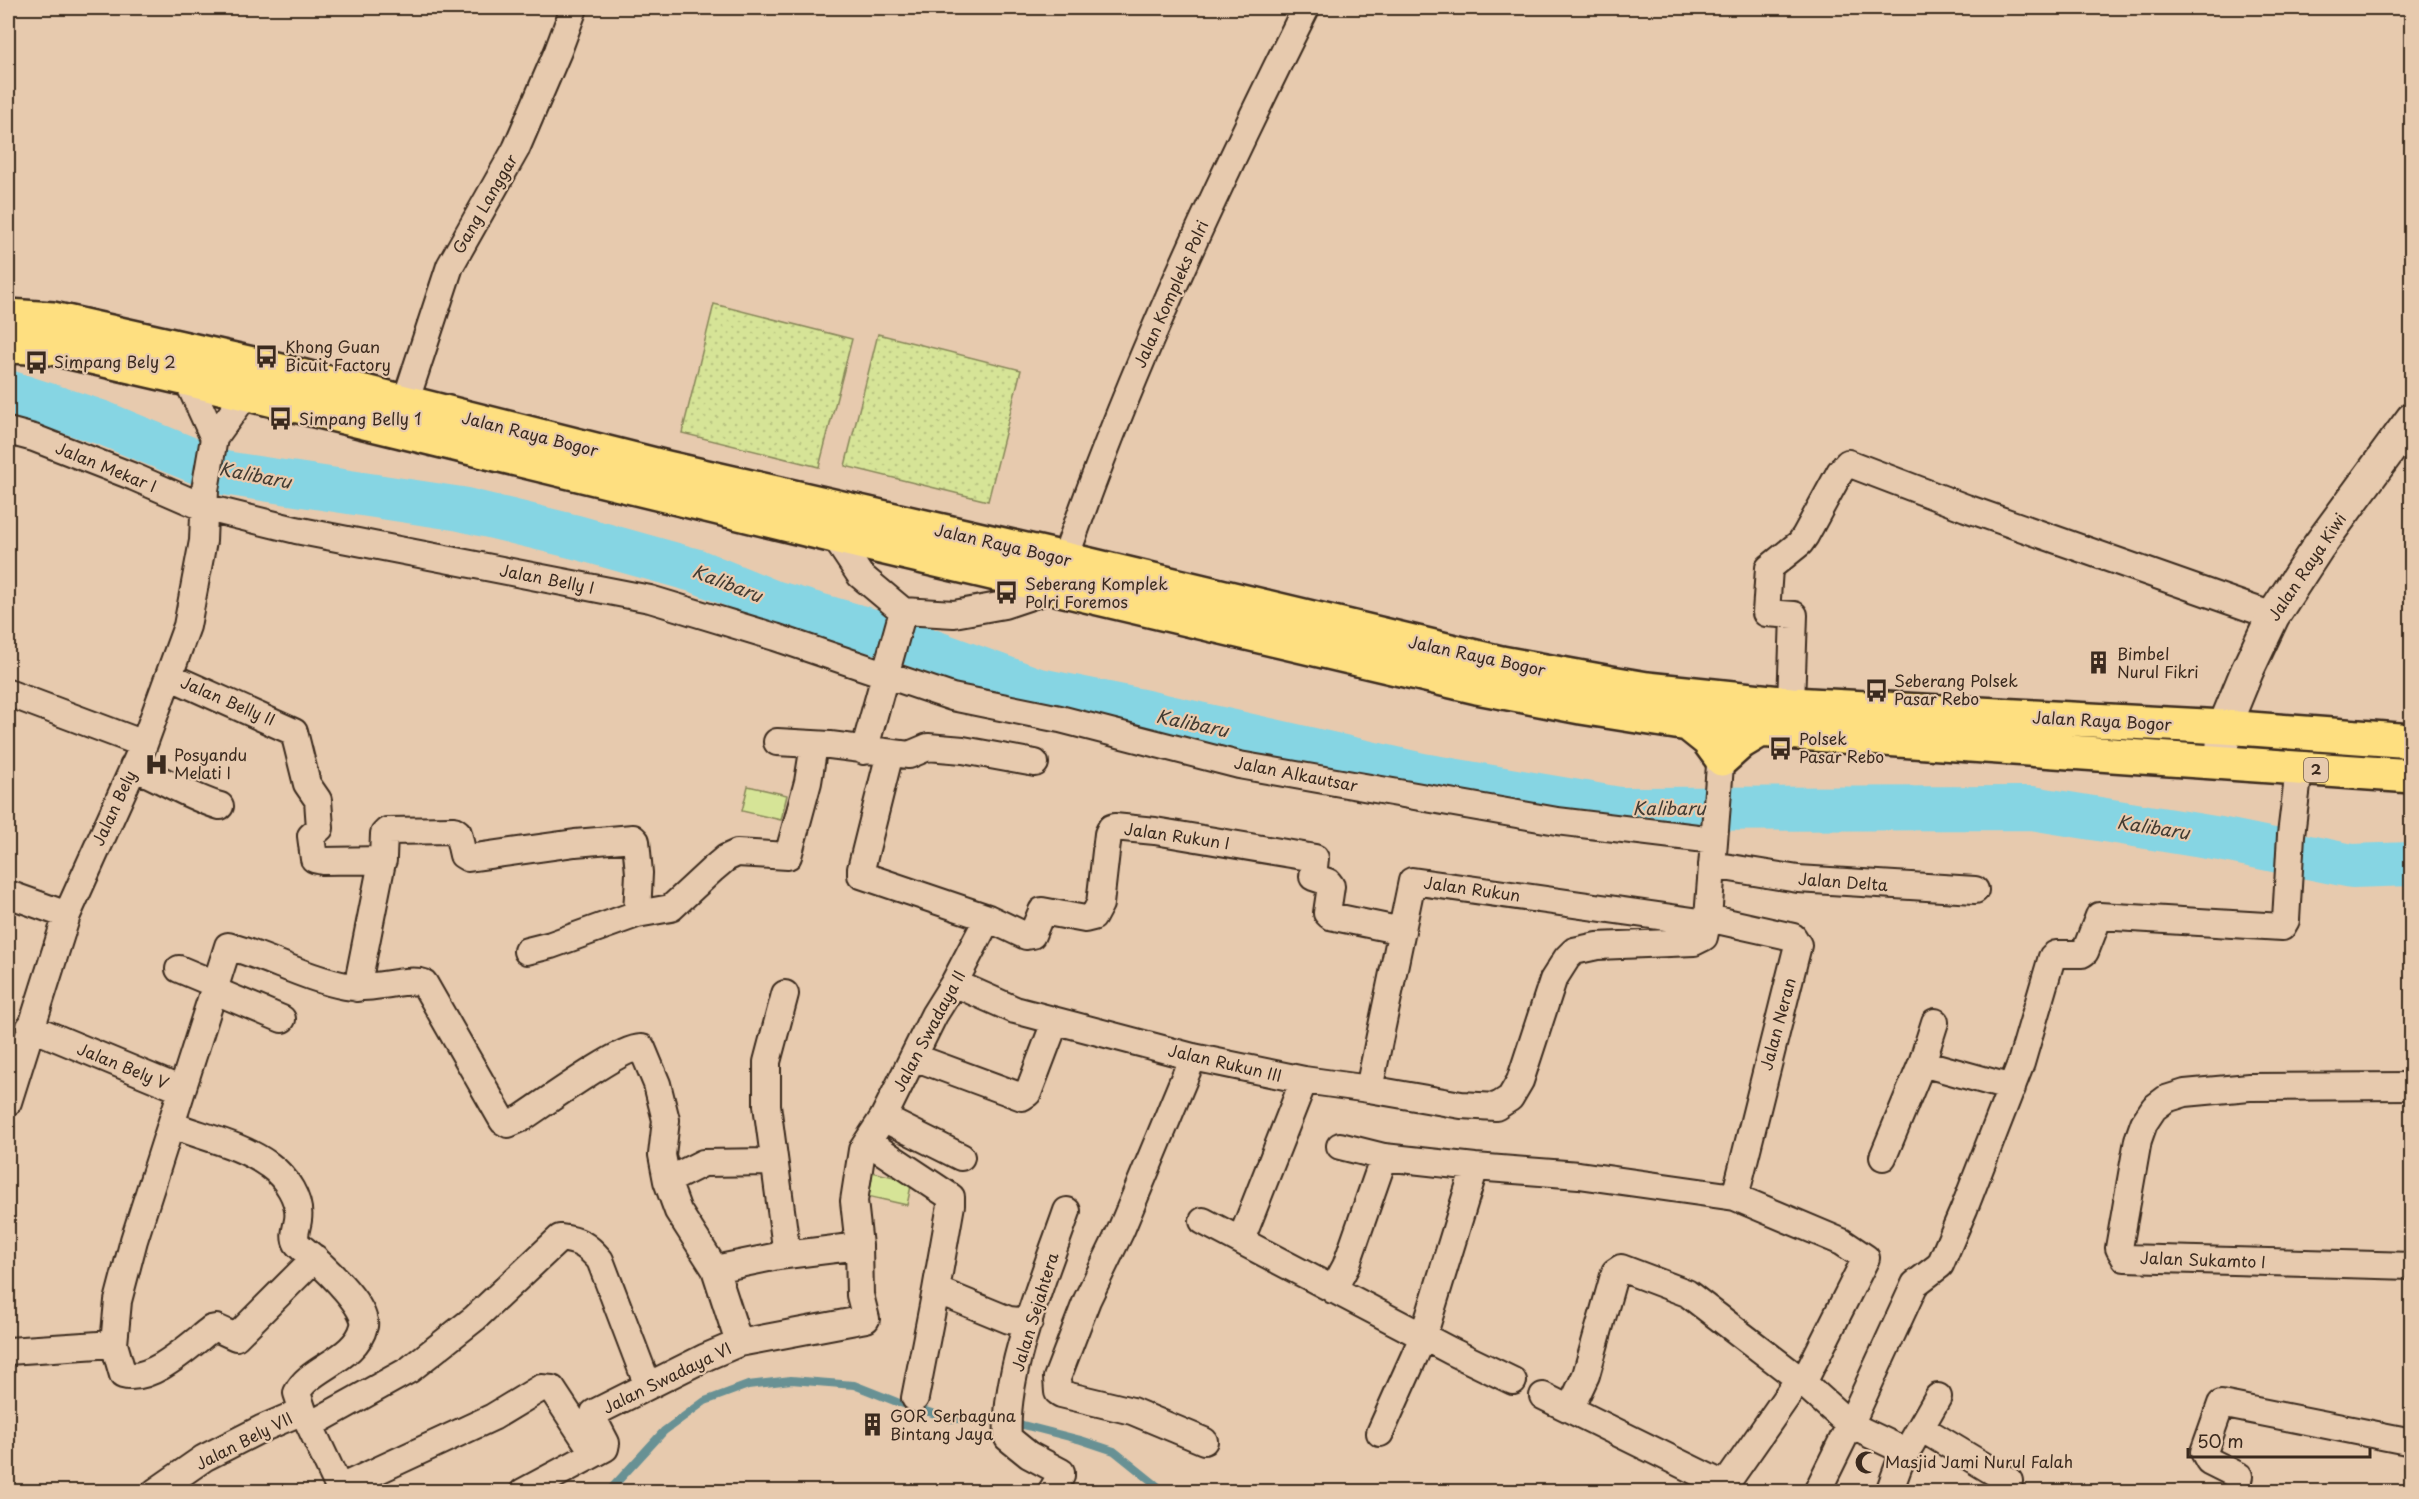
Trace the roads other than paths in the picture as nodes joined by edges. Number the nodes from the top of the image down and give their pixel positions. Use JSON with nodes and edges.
{"nodes":[{"id":1,"x":1306,"y":8,"type":"edge"},
{"id":2,"x":569,"y":9,"type":"edge"},
{"id":3,"x":8,"y":316,"type":"edge"},
{"id":4,"x":8,"y":346,"type":"edge"},
{"id":5,"x":190,"y":365,"type":"junction"},
{"id":6,"x":249,"y":379,"type":"junction"},
{"id":7,"x":405,"y":403,"type":"junction"},
{"id":8,"x":2412,"y":418,"type":"edge"},
{"id":9,"x":8,"y":431,"type":"edge"},
{"id":10,"x":213,"y":445,"type":"junction"},
{"id":11,"x":204,"y":498,"type":"junction"},
{"id":12,"x":834,"y":536,"type":"junction"},
{"id":13,"x":1060,"y":573,"type":"junction"},
{"id":14,"x":2273,"y":616,"type":"junction"},
{"id":15,"x":897,"y":630,"type":"junction"},
{"id":16,"x":885,"y":675,"type":"junction"},
{"id":17,"x":169,"y":676,"type":"junction"},
{"id":18,"x":8,"y":693,"type":"edge"},
{"id":19,"x":1791,"y":704,"type":"junction"},
{"id":20,"x":1724,"y":712,"type":"junction"},
{"id":21,"x":1688,"y":724,"type":"junction"},
{"id":22,"x":2224,"y":727,"type":"junction"},
{"id":23,"x":1761,"y":730,"type":"junction"},
{"id":24,"x":2412,"y":741,"type":"edge"},
{"id":25,"x":777,"y":742,"type":"dead end"},
{"id":26,"x":144,"y":744,"type":"junction"},
{"id":27,"x":814,"y":745,"type":"junction"},
{"id":28,"x":864,"y":751,"type":"junction"},
{"id":29,"x":890,"y":753,"type":"junction"},
{"id":30,"x":2221,"y":762,"type":"junction"},
{"id":31,"x":1035,"y":763,"type":"dead end"},
{"id":32,"x":133,"y":767,"type":"junction"},
{"id":33,"x":2299,"y":769,"type":"junction"},
{"id":34,"x":1721,"y":773,"type":"junction"},
{"id":35,"x":2412,"y":776,"type":"edge"},
{"id":36,"x":219,"y":806,"type":"dead end"},
{"id":37,"x":1715,"y":830,"type":"junction"},
{"id":38,"x":383,"y":860,"type":"junction"},
{"id":39,"x":1713,"y":865,"type":"junction"},
{"id":40,"x":1975,"y":890,"type":"dead end"},
{"id":41,"x":8,"y":894,"type":"edge"},
{"id":42,"x":637,"y":914,"type":"junction"},
{"id":43,"x":67,"y":915,"type":"junction"},
{"id":44,"x":988,"y":918,"type":"junction"},
{"id":45,"x":1703,"y":928,"type":"junction"},
{"id":46,"x":1402,"y":931,"type":"junction"},
{"id":47,"x":527,"y":951,"type":"dead end"},
{"id":48,"x":179,"y":969,"type":"dead end"},
{"id":49,"x":954,"y":983,"type":"junction"},
{"id":50,"x":214,"y":987,"type":"junction"},
{"id":51,"x":357,"y":988,"type":"junction"},
{"id":52,"x":785,"y":994,"type":"dead end"},
{"id":53,"x":282,"y":1018,"type":"dead end"},
{"id":54,"x":1055,"y":1022,"type":"junction"},
{"id":55,"x":1935,"y":1022,"type":"dead end"},
{"id":56,"x":30,"y":1027,"type":"junction"},
{"id":57,"x":914,"y":1057,"type":"junction"},
{"id":58,"x":1193,"y":1057,"type":"junction"},
{"id":59,"x":1922,"y":1063,"type":"junction"},
{"id":60,"x":1304,"y":1080,"type":"junction"},
{"id":61,"x":2412,"y":1086,"type":"edge"},
{"id":62,"x":2012,"y":1088,"type":"junction"},
{"id":63,"x":1369,"y":1089,"type":"junction"},
{"id":64,"x":182,"y":1090,"type":"junction"},
{"id":65,"x":8,"y":1102,"type":"edge"},
{"id":66,"x":883,"y":1118,"type":"junction"},
{"id":67,"x":172,"y":1125,"type":"junction"},
{"id":68,"x":868,"y":1142,"type":"junction"},
{"id":69,"x":1340,"y":1146,"type":"dead end"},
{"id":70,"x":961,"y":1156,"type":"dead end"},
{"id":71,"x":1384,"y":1157,"type":"junction"},
{"id":72,"x":1883,"y":1157,"type":"dead end"},
{"id":73,"x":774,"y":1162,"type":"junction"},
{"id":74,"x":1475,"y":1167,"type":"junction"},
{"id":75,"x":667,"y":1181,"type":"junction"},
{"id":76,"x":1735,"y":1197,"type":"junction"},
{"id":77,"x":1067,"y":1211,"type":"dead end"},
{"id":78,"x":1203,"y":1221,"type":"dead end"},
{"id":79,"x":1241,"y":1240,"type":"junction"},
{"id":80,"x":859,"y":1246,"type":"junction"},
{"id":81,"x":787,"y":1255,"type":"junction"},
{"id":82,"x":315,"y":1258,"type":"junction"},
{"id":83,"x":2412,"y":1266,"type":"edge"},
{"id":84,"x":715,"y":1269,"type":"junction"},
{"id":85,"x":936,"y":1290,"type":"junction"},
{"id":86,"x":1333,"y":1290,"type":"junction"},
{"id":87,"x":867,"y":1317,"type":"joint"},
{"id":88,"x":1029,"y":1322,"type":"junction"},
{"id":89,"x":1423,"y":1336,"type":"junction"},
{"id":90,"x":740,"y":1343,"type":"junction"},
{"id":91,"x":114,"y":1344,"type":"junction"},
{"id":92,"x":8,"y":1350,"type":"edge"},
{"id":93,"x":1513,"y":1381,"type":"dead end"},
{"id":94,"x":1801,"y":1381,"type":"junction"},
{"id":95,"x":648,"y":1386,"type":"junction"},
{"id":96,"x":1543,"y":1396,"type":"dead end"},
{"id":97,"x":1938,"y":1397,"type":"dead end"},
{"id":98,"x":915,"y":1398,"type":"dead end"},
{"id":99,"x":1570,"y":1409,"type":"junction"},
{"id":100,"x":304,"y":1411,"type":"junction"},
{"id":101,"x":1850,"y":1425,"type":"junction"},
{"id":102,"x":1921,"y":1428,"type":"junction"},
{"id":103,"x":1380,"y":1433,"type":"dead end"},
{"id":104,"x":1204,"y":1441,"type":"dead end"},
{"id":105,"x":2412,"y":1442,"type":"edge"},
{"id":106,"x":1906,"y":1452,"type":"junction"},
{"id":107,"x":594,"y":1454,"type":"junction"},
{"id":108,"x":2009,"y":1481,"type":"dead end"},
{"id":109,"x":1718,"y":1487,"type":"edge"},
{"id":110,"x":340,"y":1490,"type":"edge"},
{"id":111,"x":155,"y":1491,"type":"edge"},
{"id":112,"x":523,"y":1491,"type":"edge"},
{"id":113,"x":1051,"y":1491,"type":"edge"},
{"id":114,"x":1817,"y":1491,"type":"edge"},
{"id":115,"x":1889,"y":1491,"type":"edge"},
{"id":116,"x":2235,"y":1491,"type":"edge"}],
"edges":[{"from":1,"to":13,"type":"street","name":"Jalan Kompleks Polri"},
{"from":2,"to":7,"type":"street","name":"Gang Langgar"},
{"from":3,"to":5,"type":"highway","name":"Jalan Raya Bogor","number":"2"},
{"from":4,"to":5,"type":"highway","name":"Jalan Raya Bogor","number":"2"},
{"from":5,"to":6,"type":"highway","name":"Jalan Raya Bogor","number":"2"},
{"from":5,"to":10,"type":"street"},
{"from":6,"to":7,"type":"highway","name":"Jalan Raya Bogor","number":"2"},
{"from":6,"to":10,"type":"street","name":"Jalan Bely"},
{"from":6,"to":12,"type":"highway","name":"Jalan Raya Bogor","number":"2"},
{"from":7,"to":13,"type":"highway","name":"Jalan Raya Bogor","number":"2"},
{"from":8,"to":14,"type":"street","name":"Jalan Raya Kiwi"},
{"from":9,"to":11,"type":"street","name":"Jalan Mekar I"},
{"from":10,"to":11,"type":"street","name":"Jalan Bely"},
{"from":11,"to":16,"type":"street","name":"Jalan Belly I"},
{"from":11,"to":17,"type":"street","name":"Jalan Bely"},
{"from":12,"to":13,"type":"highway","name":"Jalan Raya Bogor","number":"2"},
{"from":12,"to":15,"type":"street"},
{"from":13,"to":15,"type":"street"},
{"from":13,"to":20,"type":"highway","name":"Jalan Raya Bogor","number":"2"},
{"from":13,"to":21,"type":"highway","name":"Jalan Raya Bogor","number":"2"},
{"from":14,"to":19,"type":"street"},
{"from":14,"to":22,"type":"street","name":"Jalan Raya Kiwi"},
{"from":15,"to":16,"type":"street"},
{"from":16,"to":28,"type":"street"},
{"from":16,"to":37,"type":"street","name":"Jalan Alkautsar"},
{"from":17,"to":26,"type":"street","name":"Jalan Bely"},
{"from":17,"to":38,"type":"street","name":"Jalan Belly II"},
{"from":18,"to":26,"type":"street"},
{"from":19,"to":20,"type":"highway","name":"Jalan Raya Bogor","number":"2"},
{"from":19,"to":22,"type":"highway","name":"Jalan Raya Bogor","number":"2"},
{"from":20,"to":21,"type":"highway","name":"Jalan Raya Bogor","number":"2"},
{"from":20,"to":23,"type":"highway","name":"Jalan Raya Bogor","number":"2"},
{"from":20,"to":34,"type":"street"},
{"from":21,"to":34,"type":"highway"},
{"from":22,"to":24,"type":"highway","name":"Jalan Raya Bogor","number":"2"},
{"from":22,"to":30,"type":"street"},
{"from":23,"to":30,"type":"highway","name":"Jalan Raya Bogor","number":"2"},
{"from":23,"to":34,"type":"highway"},
{"from":25,"to":27,"type":"street"},
{"from":26,"to":32,"type":"street","name":"Jalan Bely"},
{"from":27,"to":28,"type":"street"},
{"from":27,"to":42,"type":"street"},
{"from":28,"to":29,"type":"street"},
{"from":29,"to":31,"type":"street"},
{"from":29,"to":44,"type":"street"},
{"from":30,"to":33,"type":"highway","name":"Jalan Raya Bogor","number":"2"},
{"from":32,"to":36,"type":"street"},
{"from":32,"to":43,"type":"street","name":"Jalan Bely"},
{"from":33,"to":35,"type":"highway","name":"Jalan Raya Bogor","number":"2"},
{"from":33,"to":62,"type":"street"},
{"from":34,"to":37,"type":"street"},
{"from":37,"to":39,"type":"street"},
{"from":38,"to":42,"type":"street"},
{"from":38,"to":51,"type":"street"},
{"from":39,"to":40,"type":"street","name":"Jalan Delta"},
{"from":39,"to":45,"type":"street"},
{"from":41,"to":43,"type":"street"},
{"from":42,"to":47,"type":"street"},
{"from":43,"to":56,"type":"street","name":"Jalan Bely"},
{"from":44,"to":46,"type":"street","name":"Jalan Rukun I"},
{"from":44,"to":49,"type":"street","name":"Jalan Swadaya II"},
{"from":45,"to":46,"type":"street","name":"Jalan Rukun"},
{"from":45,"to":63,"type":"street","name":"Jalan Rukun III"},
{"from":45,"to":76,"type":"street","name":"Jalan Neran"},
{"from":46,"to":63,"type":"street","name":"Jalan Rukun"},
{"from":48,"to":50,"type":"street"},
{"from":49,"to":54,"type":"street","name":"Jalan Rukun III"},
{"from":49,"to":57,"type":"street","name":"Jalan Swadaya II"},
{"from":50,"to":51,"type":"street"},
{"from":50,"to":53,"type":"street"},
{"from":50,"to":64,"type":"street"},
{"from":51,"to":75,"type":"street"},
{"from":52,"to":73,"type":"street"},
{"from":54,"to":57,"type":"street"},
{"from":54,"to":58,"type":"street","name":"Jalan Rukun III"},
{"from":55,"to":59,"type":"street"},
{"from":56,"to":64,"type":"street","name":"Jalan Bely V"},
{"from":56,"to":65,"type":"street","name":"Jalan Bely"},
{"from":57,"to":66,"type":"street","name":"Jalan Swadaya II"},
{"from":58,"to":60,"type":"street","name":"Jalan Rukun III"},
{"from":58,"to":104,"type":"street"},
{"from":59,"to":62,"type":"street"},
{"from":59,"to":72,"type":"street"},
{"from":60,"to":63,"type":"street","name":"Jalan Rukun III"},
{"from":60,"to":79,"type":"street"},
{"from":61,"to":83,"type":"street","name":"Jalan Sukamto I"},
{"from":62,"to":101,"type":"street"},
{"from":64,"to":67,"type":"street","name":"Jalan Bely V"},
{"from":66,"to":68,"type":"street","name":"Jalan Swadaya II"},
{"from":66,"to":70,"type":"street"},
{"from":67,"to":82,"type":"street"},
{"from":67,"to":91,"type":"street","name":"Jalan Bely V"},
{"from":68,"to":80,"type":"street","name":"Jalan Swadaya II"},
{"from":68,"to":85,"type":"street"},
{"from":69,"to":71,"type":"street"},
{"from":71,"to":74,"type":"street"},
{"from":71,"to":86,"type":"street"},
{"from":73,"to":75,"type":"street"},
{"from":73,"to":81,"type":"street"},
{"from":74,"to":76,"type":"street"},
{"from":74,"to":89,"type":"street"},
{"from":75,"to":84,"type":"street"},
{"from":76,"to":94,"type":"street"},
{"from":77,"to":88,"type":"street","name":"Jalan Sejahtera"},
{"from":78,"to":79,"type":"street"},
{"from":79,"to":86,"type":"street"},
{"from":80,"to":81,"type":"street"},
{"from":80,"to":87,"type":"street","name":"Jalan Swadaya II"},
{"from":81,"to":84,"type":"street"},
{"from":82,"to":91,"type":"street"},
{"from":82,"to":100,"type":"street"},
{"from":84,"to":90,"type":"street"},
{"from":85,"to":88,"type":"street"},
{"from":85,"to":98,"type":"street"},
{"from":86,"to":89,"type":"street"},
{"from":87,"to":90,"type":"street","name":"Jalan Swadaya VI"},
{"from":88,"to":113,"type":"street","name":"Jalan Sejahtera"},
{"from":89,"to":93,"type":"street"},
{"from":89,"to":103,"type":"street"},
{"from":90,"to":95,"type":"street","name":"Jalan Swadaya VI"},
{"from":91,"to":92,"type":"street"},
{"from":94,"to":99,"type":"street"},
{"from":94,"to":101,"type":"street"},
{"from":94,"to":109,"type":"street"},
{"from":95,"to":100,"type":"street","name":"Jalan Bely VII"},
{"from":95,"to":107,"type":"street","name":"Jalan Swadaya VI"},
{"from":96,"to":99,"type":"street"},
{"from":97,"to":102,"type":"street"},
{"from":99,"to":109,"type":"street"},
{"from":100,"to":110,"type":"street"},
{"from":100,"to":111,"type":"street","name":"Jalan Bely VII"},
{"from":101,"to":106,"type":"street"},
{"from":101,"to":114,"type":"street"},
{"from":102,"to":106,"type":"street"},
{"from":102,"to":108,"type":"street"},
{"from":105,"to":116,"type":"street"},
{"from":106,"to":115,"type":"street"},
{"from":107,"to":110,"type":"street"},
{"from":107,"to":112,"type":"street"}]}
